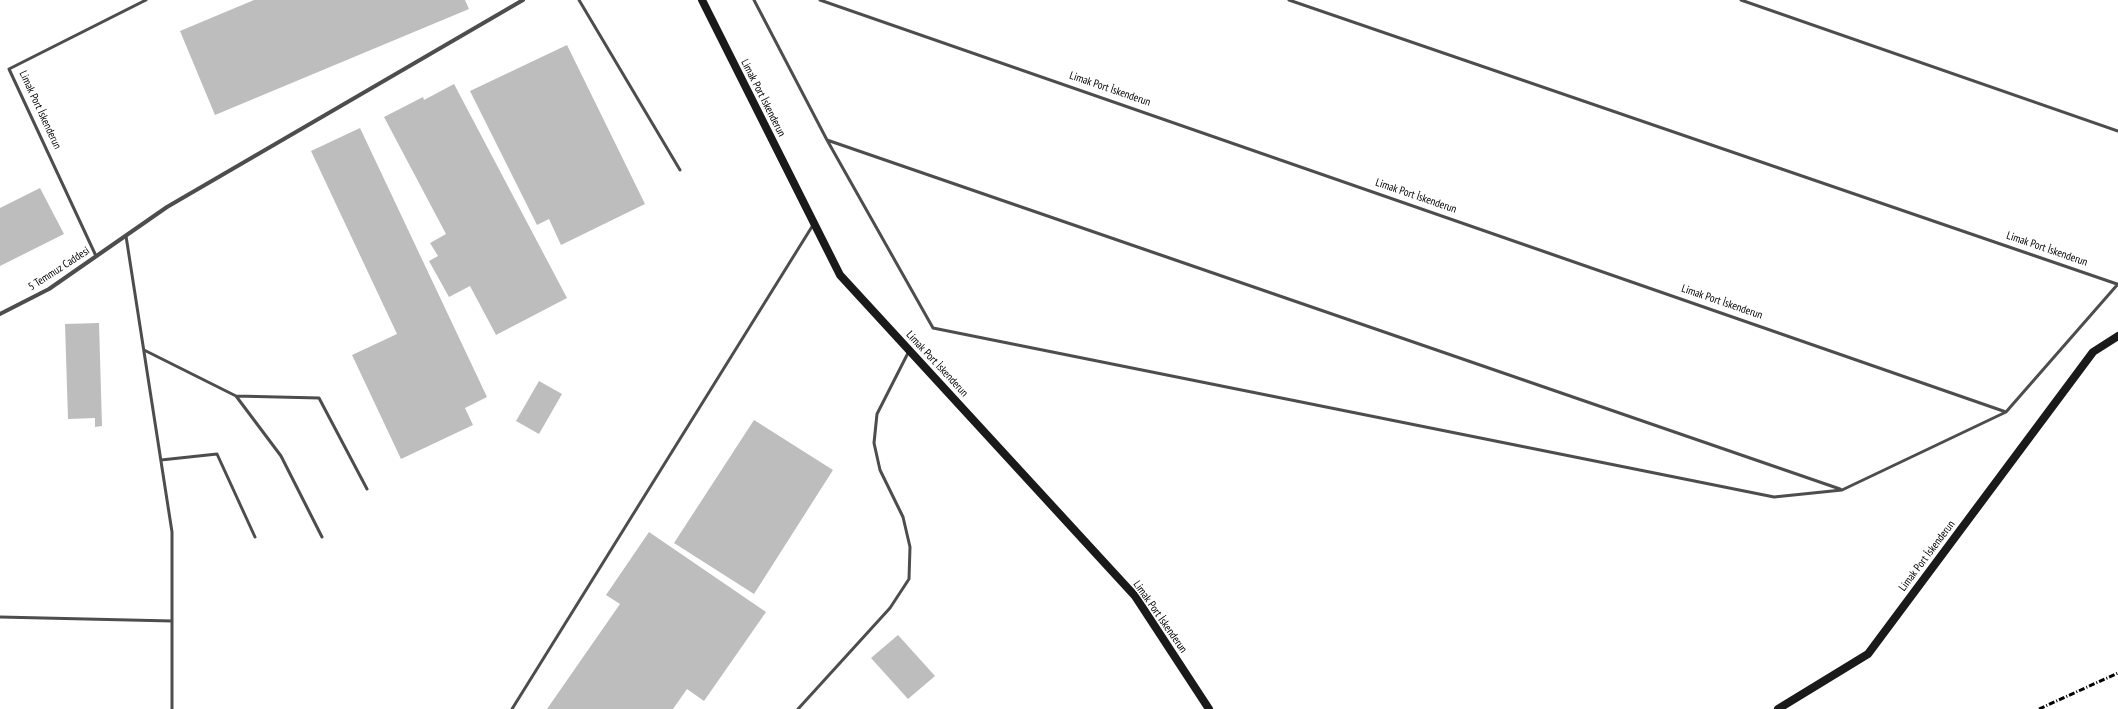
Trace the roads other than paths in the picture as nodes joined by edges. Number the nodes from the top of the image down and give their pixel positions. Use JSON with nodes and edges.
{"nodes":[{"id":1,"x":146,"y":0,"type":"edge"},
{"id":2,"x":523,"y":0,"type":"edge"},
{"id":3,"x":579,"y":0,"type":"edge"},
{"id":4,"x":702,"y":0,"type":"edge"},
{"id":5,"x":754,"y":0,"type":"edge"},
{"id":6,"x":820,"y":0,"type":"edge"},
{"id":7,"x":1289,"y":0,"type":"edge"},
{"id":8,"x":1741,"y":0,"type":"edge"},
{"id":9,"x":2118,"y":131,"type":"edge"},
{"id":10,"x":827,"y":140,"type":"junction"},
{"id":11,"x":680,"y":170,"type":"dead end"},
{"id":12,"x":814,"y":224,"type":"junction"},
{"id":13,"x":126,"y":236,"type":"junction"},
{"id":14,"x":96,"y":256,"type":"junction"},
{"id":15,"x":2118,"y":284,"type":"edge"},
{"id":16,"x":0,"y":314,"type":"edge"},
{"id":17,"x":2118,"y":336,"type":"edge"},
{"id":18,"x":144,"y":350,"type":"junction"},
{"id":19,"x":910,"y":350,"type":"junction"},
{"id":20,"x":236,"y":396,"type":"junction"},
{"id":21,"x":2006,"y":412,"type":"junction"},
{"id":22,"x":161,"y":460,"type":"junction"},
{"id":23,"x":367,"y":489,"type":"dead end"},
{"id":24,"x":1842,"y":490,"type":"junction"},
{"id":25,"x":255,"y":537,"type":"dead end"},
{"id":26,"x":322,"y":537,"type":"dead end"},
{"id":27,"x":0,"y":616,"type":"edge"},
{"id":28,"x":172,"y":620,"type":"junction"},
{"id":29,"x":172,"y":709,"type":"edge"},
{"id":30,"x":512,"y":709,"type":"edge"},
{"id":31,"x":798,"y":709,"type":"edge"},
{"id":32,"x":1209,"y":709,"type":"edge"},
{"id":33,"x":1778,"y":709,"type":"edge"}],
"edges":[{"from":1,"to":14,"type":"lane","name":"Limak Port İskenderun"},
{"from":2,"to":13,"type":"street","name":"5 Temmuz Caddesi"},
{"from":3,"to":11,"type":"lane"},
{"from":4,"to":12,"type":"street","name":"Limak Port İskenderun"},
{"from":5,"to":10,"type":"lane","name":"Limak Port İskenderun"},
{"from":6,"to":21,"type":"lane","name":"Limak Port İskenderun"},
{"from":7,"to":15,"type":"lane","name":"Limak Port İskenderun"},
{"from":8,"to":9,"type":"lane"},
{"from":10,"to":24,"type":"lane"},
{"from":10,"to":24,"type":"lane","name":"Limak Port İskenderun"},
{"from":12,"to":19,"type":"street","name":"Limak Port İskenderun"},
{"from":12,"to":30,"type":"lane"},
{"from":13,"to":14,"type":"street","name":"5 Temmuz Caddesi"},
{"from":13,"to":18,"type":"lane"},
{"from":14,"to":16,"type":"street","name":"5 Temmuz Caddesi"},
{"from":15,"to":21,"type":"lane","name":"Limak Port İskenderun"},
{"from":17,"to":33,"type":"street","name":"Limak Port İskenderun"},
{"from":18,"to":20,"type":"lane"},
{"from":18,"to":22,"type":"lane"},
{"from":19,"to":31,"type":"lane"},
{"from":19,"to":32,"type":"street","name":"Limak Port İskenderun"},
{"from":20,"to":23,"type":"lane"},
{"from":20,"to":26,"type":"lane"},
{"from":21,"to":24,"type":"lane","name":"Limak Port İskenderun"},
{"from":22,"to":25,"type":"lane"},
{"from":22,"to":28,"type":"lane"},
{"from":27,"to":28,"type":"lane"},
{"from":28,"to":29,"type":"lane"}]}
